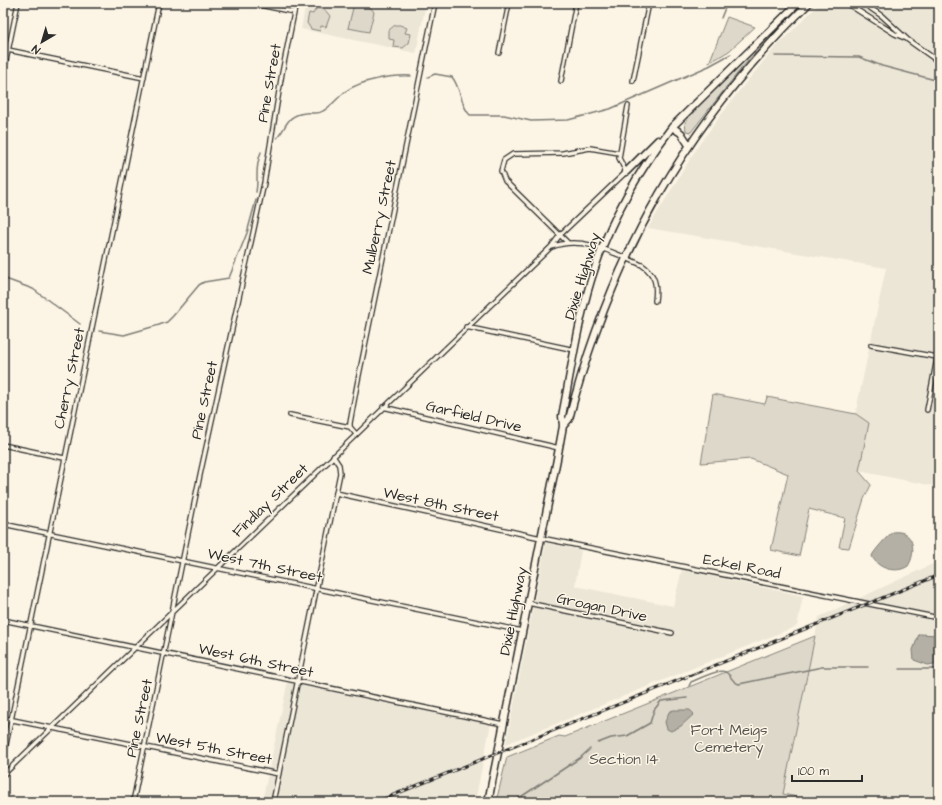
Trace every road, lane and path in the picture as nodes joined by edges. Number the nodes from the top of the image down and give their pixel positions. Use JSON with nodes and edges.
{"nodes":[{"id":1,"x":18,"y":3,"type":"edge"},
{"id":2,"x":159,"y":3,"type":"edge"},
{"id":3,"x":250,"y":3,"type":"edge"},
{"id":4,"x":296,"y":3,"type":"edge"},
{"id":5,"x":435,"y":3,"type":"edge"},
{"id":6,"x":509,"y":3,"type":"edge"},
{"id":7,"x":576,"y":3,"type":"edge"},
{"id":8,"x":649,"y":3,"type":"edge"},
{"id":9,"x":798,"y":3,"type":"edge"},
{"id":10,"x":804,"y":3,"type":"edge"},
{"id":11,"x":809,"y":3,"type":"edge"},
{"id":12,"x":846,"y":3,"type":"edge"},
{"id":13,"x":863,"y":3,"type":"edge"},
{"id":14,"x":294,"y":12,"type":"junction"},
{"id":15,"x":908,"y":40,"type":"junction"},
{"id":16,"x":8,"y":50,"type":"junction"},
{"id":17,"x":763,"y":50,"type":"junction"},
{"id":18,"x":499,"y":53,"type":"dead end"},
{"id":19,"x":939,"y":62,"type":"edge"},
{"id":20,"x":3,"y":75,"type":"edge"},
{"id":21,"x":144,"y":78,"type":"junction"},
{"id":22,"x":561,"y":81,"type":"dead end"},
{"id":23,"x":633,"y":81,"type":"dead end"},
{"id":24,"x":628,"y":106,"type":"dead end"},
{"id":25,"x":672,"y":127,"type":"junction"},
{"id":26,"x":689,"y":145,"type":"junction"},
{"id":27,"x":619,"y":152,"type":"junction"},
{"id":28,"x":626,"y":172,"type":"junction"},
{"id":29,"x":560,"y":235,"type":"junction"},
{"id":30,"x":567,"y":242,"type":"junction"},
{"id":31,"x":551,"y":247,"type":"junction"},
{"id":32,"x":602,"y":249,"type":"junction"},
{"id":33,"x":625,"y":257,"type":"junction"},
{"id":34,"x":655,"y":301,"type":"dead end"},
{"id":35,"x":466,"y":327,"type":"junction"},
{"id":36,"x":871,"y":345,"type":"dead end"},
{"id":37,"x":939,"y":348,"type":"edge"},
{"id":38,"x":575,"y":350,"type":"junction"},
{"id":39,"x":937,"y":357,"type":"junction"},
{"id":40,"x":383,"y":407,"type":"junction"},
{"id":41,"x":927,"y":410,"type":"dead end"},
{"id":42,"x":290,"y":415,"type":"dead end"},
{"id":43,"x":563,"y":426,"type":"junction"},
{"id":44,"x":350,"y":427,"type":"junction"},
{"id":45,"x":356,"y":434,"type":"junction"},
{"id":46,"x":3,"y":445,"type":"edge"},
{"id":47,"x":559,"y":448,"type":"junction"},
{"id":48,"x":333,"y":456,"type":"junction"},
{"id":49,"x":64,"y":458,"type":"junction"},
{"id":50,"x":336,"y":493,"type":"junction"},
{"id":51,"x":3,"y":524,"type":"edge"},
{"id":52,"x":49,"y":533,"type":"junction"},
{"id":53,"x":541,"y":538,"type":"junction"},
{"id":54,"x":183,"y":560,"type":"junction"},
{"id":55,"x":216,"y":568,"type":"junction"},
{"id":56,"x":316,"y":588,"type":"junction"},
{"id":57,"x":528,"y":603,"type":"junction"},
{"id":58,"x":172,"y":611,"type":"junction"},
{"id":59,"x":939,"y":618,"type":"edge"},
{"id":60,"x":3,"y":620,"type":"edge"},
{"id":61,"x":29,"y":626,"type":"junction"},
{"id":62,"x":522,"y":631,"type":"junction"},
{"id":63,"x":672,"y":633,"type":"dead end"},
{"id":64,"x":134,"y":647,"type":"junction"},
{"id":65,"x":164,"y":654,"type":"junction"},
{"id":66,"x":297,"y":682,"type":"junction"},
{"id":67,"x":3,"y":718,"type":"edge"},
{"id":68,"x":11,"y":719,"type":"junction"},
{"id":69,"x":504,"y":724,"type":"junction"},
{"id":70,"x":53,"y":727,"type":"junction"},
{"id":71,"x":145,"y":746,"type":"junction"},
{"id":72,"x":3,"y":759,"type":"edge"},
{"id":73,"x":279,"y":774,"type":"junction"},
{"id":74,"x":3,"y":775,"type":"edge"},
{"id":75,"x":133,"y":802,"type":"edge"},
{"id":76,"x":273,"y":802,"type":"edge"},
{"id":77,"x":488,"y":802,"type":"edge"}],
"edges":[{"from":1,"to":16,"type":"street"},
{"from":2,"to":21,"type":"street","name":"Cherry Street"},
{"from":3,"to":14,"type":"street"},
{"from":4,"to":14,"type":"street","name":"Pine Street"},
{"from":5,"to":44,"type":"street","name":"Mulberry Street"},
{"from":6,"to":18,"type":"street"},
{"from":7,"to":22,"type":"street"},
{"from":8,"to":23,"type":"street"},
{"from":9,"to":25,"type":"main road","name":"Dixie Highway"},
{"from":10,"to":17,"type":"main road"},
{"from":11,"to":17,"type":"main road","name":"Dixie Highway"},
{"from":12,"to":15,"type":"street"},
{"from":13,"to":15,"type":"street"},
{"from":14,"to":54,"type":"street","name":"Pine Street"},
{"from":15,"to":19,"type":"street"},
{"from":16,"to":20,"type":"street"},
{"from":16,"to":21,"type":"street"},
{"from":17,"to":26,"type":"main road","name":"Dixie Highway"},
{"from":21,"to":49,"type":"street","name":"Cherry Street"},
{"from":24,"to":27,"type":"street"},
{"from":25,"to":26,"type":"main road"},
{"from":25,"to":28,"type":"main road"},
{"from":25,"to":32,"type":"main road","name":"Dixie Highway"},
{"from":26,"to":33,"type":"main road","name":"Dixie Highway"},
{"from":27,"to":28,"type":"street"},
{"from":27,"to":29,"type":"street"},
{"from":28,"to":29,"type":"street","name":"Findlay Street"},
{"from":29,"to":30,"type":"street"},
{"from":29,"to":31,"type":"street","name":"Findlay Street"},
{"from":30,"to":31,"type":"street","name":"Findlay Street"},
{"from":30,"to":32,"type":"street","name":"Findlay Street"},
{"from":31,"to":35,"type":"street","name":"Findlay Street"},
{"from":32,"to":33,"type":"street","name":"Findlay Street"},
{"from":32,"to":38,"type":"main road","name":"Dixie Highway"},
{"from":33,"to":34,"type":"street","name":"Findlay Street"},
{"from":33,"to":43,"type":"main road","name":"Dixie Highway"},
{"from":35,"to":38,"type":"street"},
{"from":35,"to":40,"type":"street","name":"Findlay Street"},
{"from":36,"to":39,"type":"street"},
{"from":37,"to":39,"type":"street"},
{"from":38,"to":43,"type":"main road","name":"Dixie Highway"},
{"from":39,"to":41,"type":"street"},
{"from":40,"to":45,"type":"street","name":"Findlay Street"},
{"from":40,"to":47,"type":"street","name":"Garfield Drive"},
{"from":42,"to":44,"type":"street"},
{"from":43,"to":47,"type":"main road","name":"Dixie Highway"},
{"from":44,"to":45,"type":"street"},
{"from":45,"to":48,"type":"street","name":"Findlay Street"},
{"from":46,"to":49,"type":"street"},
{"from":47,"to":53,"type":"main road","name":"Dixie Highway"},
{"from":48,"to":50,"type":"street"},
{"from":48,"to":55,"type":"street","name":"Findlay Street"},
{"from":49,"to":52,"type":"street","name":"Cherry Street"},
{"from":50,"to":53,"type":"street","name":"West 8th Street"},
{"from":50,"to":56,"type":"street"},
{"from":51,"to":52,"type":"street","name":"West 7th Street"},
{"from":52,"to":54,"type":"street","name":"West 7th Street"},
{"from":52,"to":61,"type":"street","name":"Cherry Street"},
{"from":53,"to":57,"type":"main road","name":"Dixie Highway"},
{"from":53,"to":59,"type":"street","name":"Eckel Road"},
{"from":54,"to":55,"type":"street","name":"West 7th Street"},
{"from":54,"to":58,"type":"street","name":"Pine Street"},
{"from":55,"to":56,"type":"street","name":"West 7th Street"},
{"from":55,"to":58,"type":"street","name":"Findlay Street"},
{"from":56,"to":62,"type":"street","name":"West 7th Street"},
{"from":56,"to":66,"type":"street"},
{"from":57,"to":62,"type":"main road","name":"Dixie Highway"},
{"from":57,"to":63,"type":"street","name":"Grogan Drive"},
{"from":58,"to":64,"type":"street","name":"Findlay Street"},
{"from":58,"to":65,"type":"street","name":"Pine Street"},
{"from":60,"to":61,"type":"street","name":"West 6th Street"},
{"from":61,"to":64,"type":"street","name":"West 6th Street"},
{"from":61,"to":68,"type":"street","name":"Cherry Street"},
{"from":62,"to":69,"type":"main road","name":"Dixie Highway"},
{"from":64,"to":65,"type":"street","name":"West 6th Street"},
{"from":64,"to":70,"type":"street","name":"Findlay Street"},
{"from":65,"to":66,"type":"street","name":"West 6th Street"},
{"from":65,"to":71,"type":"street","name":"Pine Street"},
{"from":66,"to":69,"type":"street","name":"West 6th Street"},
{"from":66,"to":73,"type":"street"},
{"from":67,"to":68,"type":"street","name":"West 5th Street"},
{"from":68,"to":70,"type":"street","name":"West 5th Street"},
{"from":68,"to":72,"type":"street","name":"Cherry Street"},
{"from":69,"to":77,"type":"main road","name":"Dixie Highway"},
{"from":70,"to":71,"type":"street","name":"West 5th Street"},
{"from":70,"to":74,"type":"street","name":"Findlay Street"},
{"from":71,"to":73,"type":"street","name":"West 5th Street"},
{"from":71,"to":75,"type":"street","name":"Pine Street"},
{"from":73,"to":76,"type":"street"}]}
